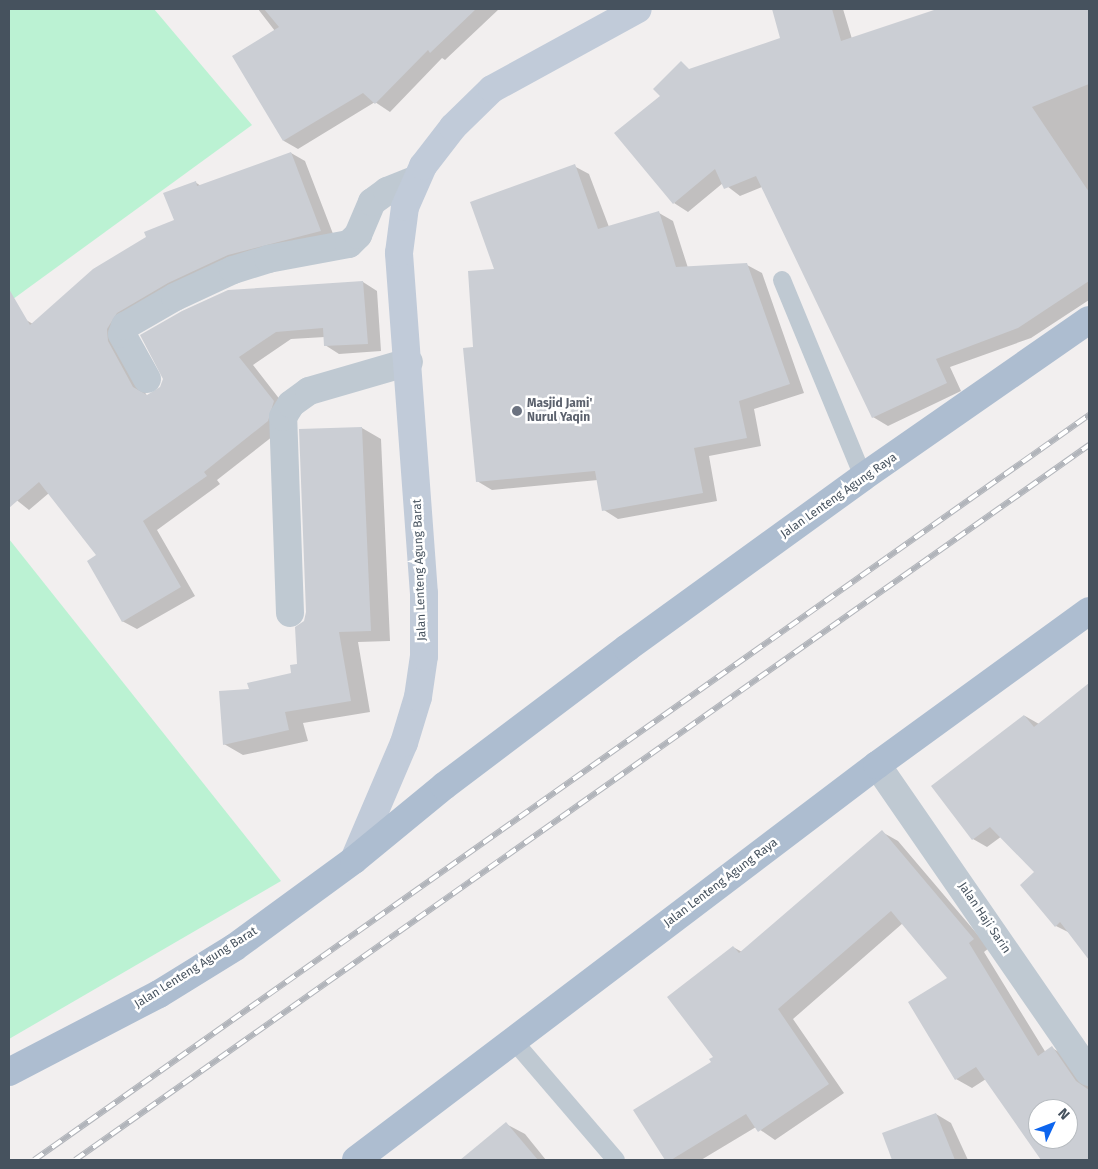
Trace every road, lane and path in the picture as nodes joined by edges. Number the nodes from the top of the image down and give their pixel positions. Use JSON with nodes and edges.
{"nodes":[{"id":1,"x":633,"y":10,"type":"edge"},
{"id":2,"x":416,"y":179,"type":"junction"},
{"id":3,"x":782,"y":280,"type":"dead end"},
{"id":4,"x":1089,"y":320,"type":"edge"},
{"id":5,"x":409,"y":362,"type":"junction"},
{"id":6,"x":147,"y":379,"type":"dead end"},
{"id":7,"x":863,"y":477,"type":"junction"},
{"id":8,"x":1089,"y":611,"type":"edge"},
{"id":9,"x":290,"y":614,"type":"dead end"},
{"id":10,"x":877,"y":765,"type":"junction"},
{"id":11,"x":354,"y":860,"type":"junction"},
{"id":12,"x":514,"y":1040,"type":"junction"},
{"id":13,"x":9,"y":1072,"type":"edge"},
{"id":14,"x":1089,"y":1072,"type":"edge"},
{"id":15,"x":356,"y":1160,"type":"edge"},
{"id":16,"x":616,"y":1160,"type":"edge"}],
"edges":[{"from":1,"to":2,"type":"main road","name":"Jalan Lenteng Agung Barat"},
{"from":2,"to":5,"type":"main road","name":"Jalan Lenteng Agung Barat"},
{"from":2,"to":6,"type":"street"},
{"from":3,"to":7,"type":"lane"},
{"from":4,"to":7,"type":"main road","name":"Jalan Lenteng Agung Raya"},
{"from":5,"to":9,"type":"street"},
{"from":5,"to":11,"type":"main road","name":"Jalan Lenteng Agung Barat"},
{"from":7,"to":11,"type":"main road","name":"Jalan Lenteng Agung Raya"},
{"from":8,"to":10,"type":"main road","name":"Jalan Lenteng Agung Raya"},
{"from":10,"to":12,"type":"main road","name":"Jalan Lenteng Agung Raya"},
{"from":10,"to":14,"type":"street","name":"Jalan Haji Sarin"},
{"from":11,"to":13,"type":"main road","name":"Jalan Lenteng Agung Barat"},
{"from":12,"to":15,"type":"main road","name":"Jalan Lenteng Agung Raya"},
{"from":12,"to":16,"type":"lane"}]}
